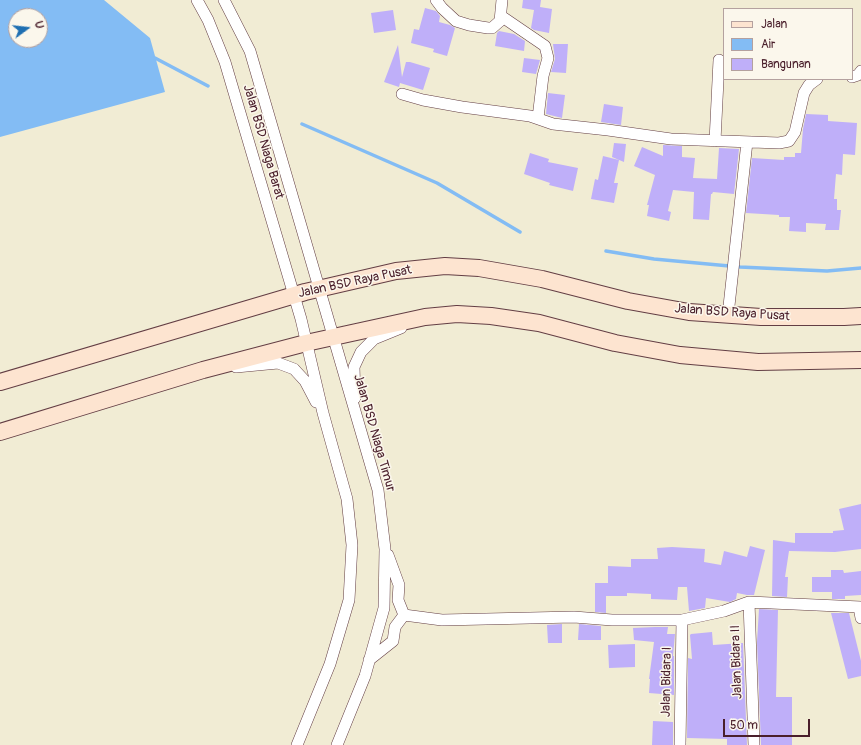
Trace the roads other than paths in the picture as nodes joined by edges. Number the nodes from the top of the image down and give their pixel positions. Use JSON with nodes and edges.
{"nodes":[{"id":1,"x":197,"y":0,"type":"edge"},
{"id":2,"x":224,"y":0,"type":"edge"},
{"id":3,"x":436,"y":0,"type":"edge"},
{"id":4,"x":502,"y":0,"type":"edge"},
{"id":5,"x":501,"y":16,"type":"junction"},
{"id":6,"x":719,"y":60,"type":"dead end"},
{"id":7,"x":861,"y":71,"type":"edge"},
{"id":8,"x":853,"y":77,"type":"edge"},
{"id":9,"x":816,"y":80,"type":"edge"},
{"id":10,"x":402,"y":94,"type":"dead end"},
{"id":11,"x":538,"y":118,"type":"junction"},
{"id":12,"x":715,"y":141,"type":"junction"},
{"id":13,"x":747,"y":142,"type":"junction"},
{"id":14,"x":319,"y":288,"type":"junction"},
{"id":15,"x":294,"y":295,"type":"junction"},
{"id":16,"x":728,"y":315,"type":"junction"},
{"id":17,"x":861,"y":316,"type":"edge"},
{"id":18,"x":425,"y":317,"type":"junction"},
{"id":19,"x":332,"y":337,"type":"junction"},
{"id":20,"x":306,"y":343,"type":"junction"},
{"id":21,"x":861,"y":360,"type":"edge"},
{"id":22,"x":202,"y":370,"type":"junction"},
{"id":23,"x":0,"y":382,"type":"edge"},
{"id":24,"x":355,"y":412,"type":"junction"},
{"id":25,"x":323,"y":413,"type":"junction"},
{"id":26,"x":0,"y":432,"type":"edge"},
{"id":27,"x":385,"y":549,"type":"junction"},
{"id":28,"x":749,"y":602,"type":"junction"},
{"id":29,"x":860,"y":610,"type":"edge"},
{"id":30,"x":404,"y":615,"type":"junction"},
{"id":31,"x":682,"y":620,"type":"junction"},
{"id":32,"x":369,"y":660,"type":"junction"},
{"id":33,"x":297,"y":745,"type":"edge"},
{"id":34,"x":337,"y":745,"type":"edge"},
{"id":35,"x":680,"y":745,"type":"edge"},
{"id":36,"x":754,"y":745,"type":"edge"}],
"edges":[{"from":1,"to":15,"type":"street","name":"Jalan BSD Niaga Barat"},
{"from":2,"to":14,"type":"street","name":"Jalan BSD Niaga Barat"},
{"from":3,"to":5,"type":"street"},
{"from":4,"to":5,"type":"street"},
{"from":5,"to":11,"type":"street"},
{"from":6,"to":12,"type":"street"},
{"from":7,"to":8,"type":"street"},
{"from":9,"to":13,"type":"street"},
{"from":10,"to":11,"type":"street"},
{"from":11,"to":12,"type":"street"},
{"from":12,"to":13,"type":"street"},
{"from":13,"to":16,"type":"street"},
{"from":14,"to":15,"type":"main road","name":"Jalan BSD Raya Pusat"},
{"from":14,"to":16,"type":"main road","name":"Jalan BSD Raya Pusat"},
{"from":14,"to":19,"type":"street","name":"Jalan BSD Niaga Barat"},
{"from":15,"to":20,"type":"street","name":"Jalan BSD Niaga Barat"},
{"from":15,"to":23,"type":"main road","name":"Jalan BSD Raya Pusat"},
{"from":16,"to":17,"type":"main road","name":"Jalan BSD Raya Pusat"},
{"from":18,"to":19,"type":"main road"},
{"from":18,"to":21,"type":"main road"},
{"from":18,"to":24,"type":"street"},
{"from":19,"to":20,"type":"main road"},
{"from":19,"to":24,"type":"street","name":"Jalan BSD Niaga Timur"},
{"from":20,"to":22,"type":"main road"},
{"from":20,"to":25,"type":"street"},
{"from":22,"to":25,"type":"street"},
{"from":22,"to":26,"type":"main road"},
{"from":24,"to":27,"type":"street","name":"Jalan BSD Niaga Timur"},
{"from":25,"to":33,"type":"street"},
{"from":27,"to":30,"type":"street"},
{"from":27,"to":32,"type":"street","name":"Jalan BSD Niaga Timur"},
{"from":28,"to":29,"type":"street"},
{"from":28,"to":31,"type":"street"},
{"from":28,"to":36,"type":"street","name":"Jalan Bidara II"},
{"from":30,"to":31,"type":"street"},
{"from":30,"to":32,"type":"street"},
{"from":31,"to":35,"type":"street","name":"Jalan Bidara I"},
{"from":32,"to":34,"type":"street","name":"Jalan BSD Niaga Timur"}]}
